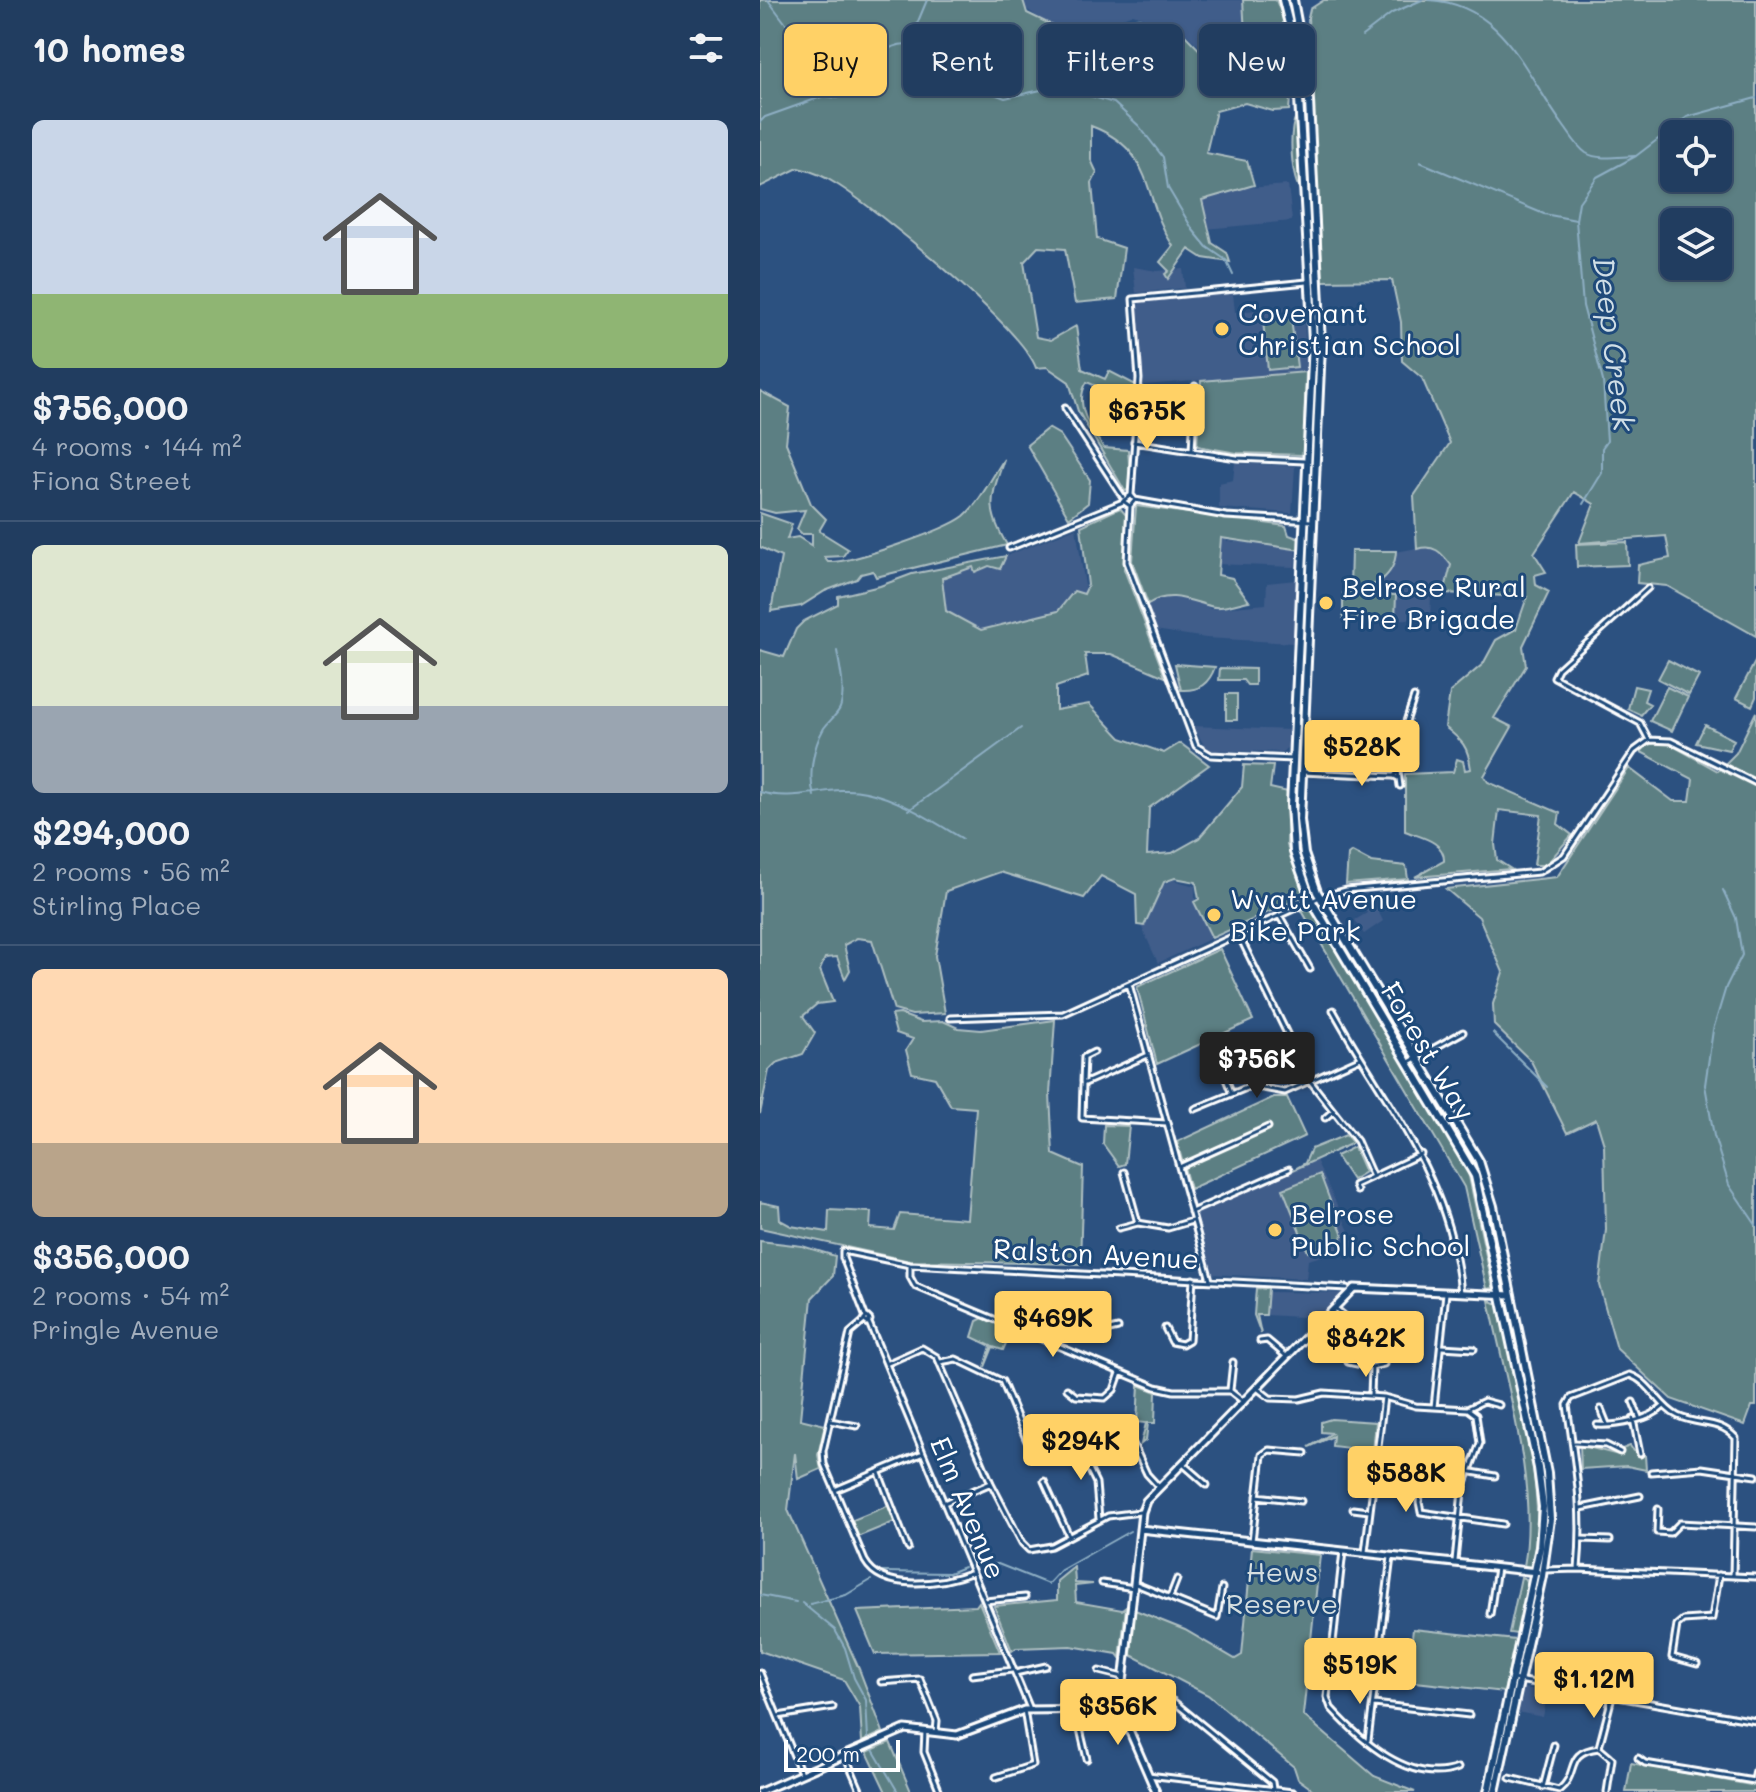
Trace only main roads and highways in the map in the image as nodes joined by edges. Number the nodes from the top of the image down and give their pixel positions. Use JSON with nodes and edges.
{"nodes":[{"id":1,"x":1283,"y":0,"type":"edge"},
{"id":2,"x":1293,"y":0,"type":"edge"},
{"id":3,"x":1309,"y":521,"type":"junction"},
{"id":4,"x":1295,"y":733,"type":"junction"},
{"id":5,"x":1302,"y":772,"type":"junction"},
{"id":6,"x":1291,"y":805,"type":"junction"},
{"id":7,"x":1506,"y":1295,"type":"junction"},
{"id":8,"x":1516,"y":1680,"type":"junction"},
{"id":9,"x":1488,"y":1792,"type":"edge"},
{"id":10,"x":1495,"y":1792,"type":"edge"}],
"edges":[{"from":1,"to":3,"type":"main road","name":"Forest Way"},
{"from":2,"to":3,"type":"main road","name":"Forest Way"},
{"from":3,"to":4,"type":"main road","name":"Forest Way"},
{"from":3,"to":5,"type":"main road","name":"Forest Way"},
{"from":4,"to":5,"type":"main road"},
{"from":4,"to":6,"type":"main road","name":"Forest Way"},
{"from":5,"to":6,"type":"main road"},
{"from":5,"to":7,"type":"main road","name":"Forest Way"},
{"from":6,"to":7,"type":"main road","name":"Forest Way"},
{"from":7,"to":8,"type":"main road","name":"Forest Way"},
{"from":8,"to":9,"type":"main road","name":"Forest Way"},
{"from":8,"to":10,"type":"main road","name":"Forest Way"}]}
